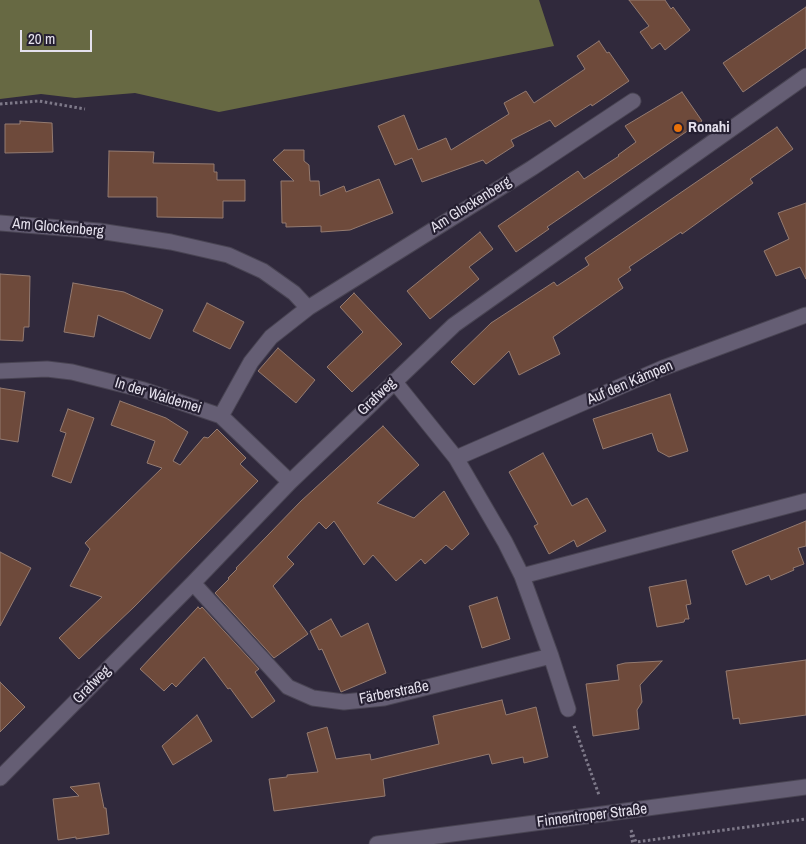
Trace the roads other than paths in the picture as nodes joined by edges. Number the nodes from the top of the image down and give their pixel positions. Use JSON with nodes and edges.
{"nodes":[{"id":1,"x":806,"y":76,"type":"edge"},
{"id":2,"x":633,"y":101,"type":"dead end"},
{"id":3,"x":0,"y":223,"type":"edge"},
{"id":4,"x":308,"y":308,"type":"junction"},
{"id":5,"x":806,"y":315,"type":"edge"},
{"id":6,"x":0,"y":371,"type":"edge"},
{"id":7,"x":394,"y":381,"type":"junction"},
{"id":8,"x":221,"y":416,"type":"junction"},
{"id":9,"x":456,"y":458,"type":"junction"},
{"id":10,"x":290,"y":482,"type":"junction"},
{"id":11,"x":806,"y":501,"type":"edge"},
{"id":12,"x":522,"y":576,"type":"junction"},
{"id":13,"x":193,"y":583,"type":"junction"},
{"id":14,"x":551,"y":656,"type":"junction"},
{"id":15,"x":568,"y":709,"type":"road end"},
{"id":16,"x":0,"y":778,"type":"edge"},
{"id":17,"x":806,"y":787,"type":"edge"},
{"id":18,"x":378,"y":844,"type":"edge"}],
"edges":[{"from":1,"to":7,"type":"street","name":"Grafweg"},
{"from":2,"to":4,"type":"street","name":"Am Glockenberg"},
{"from":3,"to":4,"type":"street","name":"Am Glockenberg"},
{"from":4,"to":8,"type":"street","name":"Am Glockenberg"},
{"from":5,"to":9,"type":"street","name":"Auf den Kämpen"},
{"from":6,"to":8,"type":"street","name":"In der Waldemei"},
{"from":7,"to":9,"type":"street"},
{"from":7,"to":10,"type":"street","name":"Grafweg"},
{"from":8,"to":10,"type":"street","name":"In der Waldemei"},
{"from":9,"to":12,"type":"street"},
{"from":10,"to":13,"type":"street","name":"Grafweg"},
{"from":11,"to":12,"type":"street"},
{"from":12,"to":14,"type":"street"},
{"from":13,"to":14,"type":"street","name":"Färberstraße"},
{"from":13,"to":16,"type":"street","name":"Grafweg"},
{"from":14,"to":15,"type":"street"},
{"from":17,"to":18,"type":"street","name":"Finnentroper Straße"}]}
